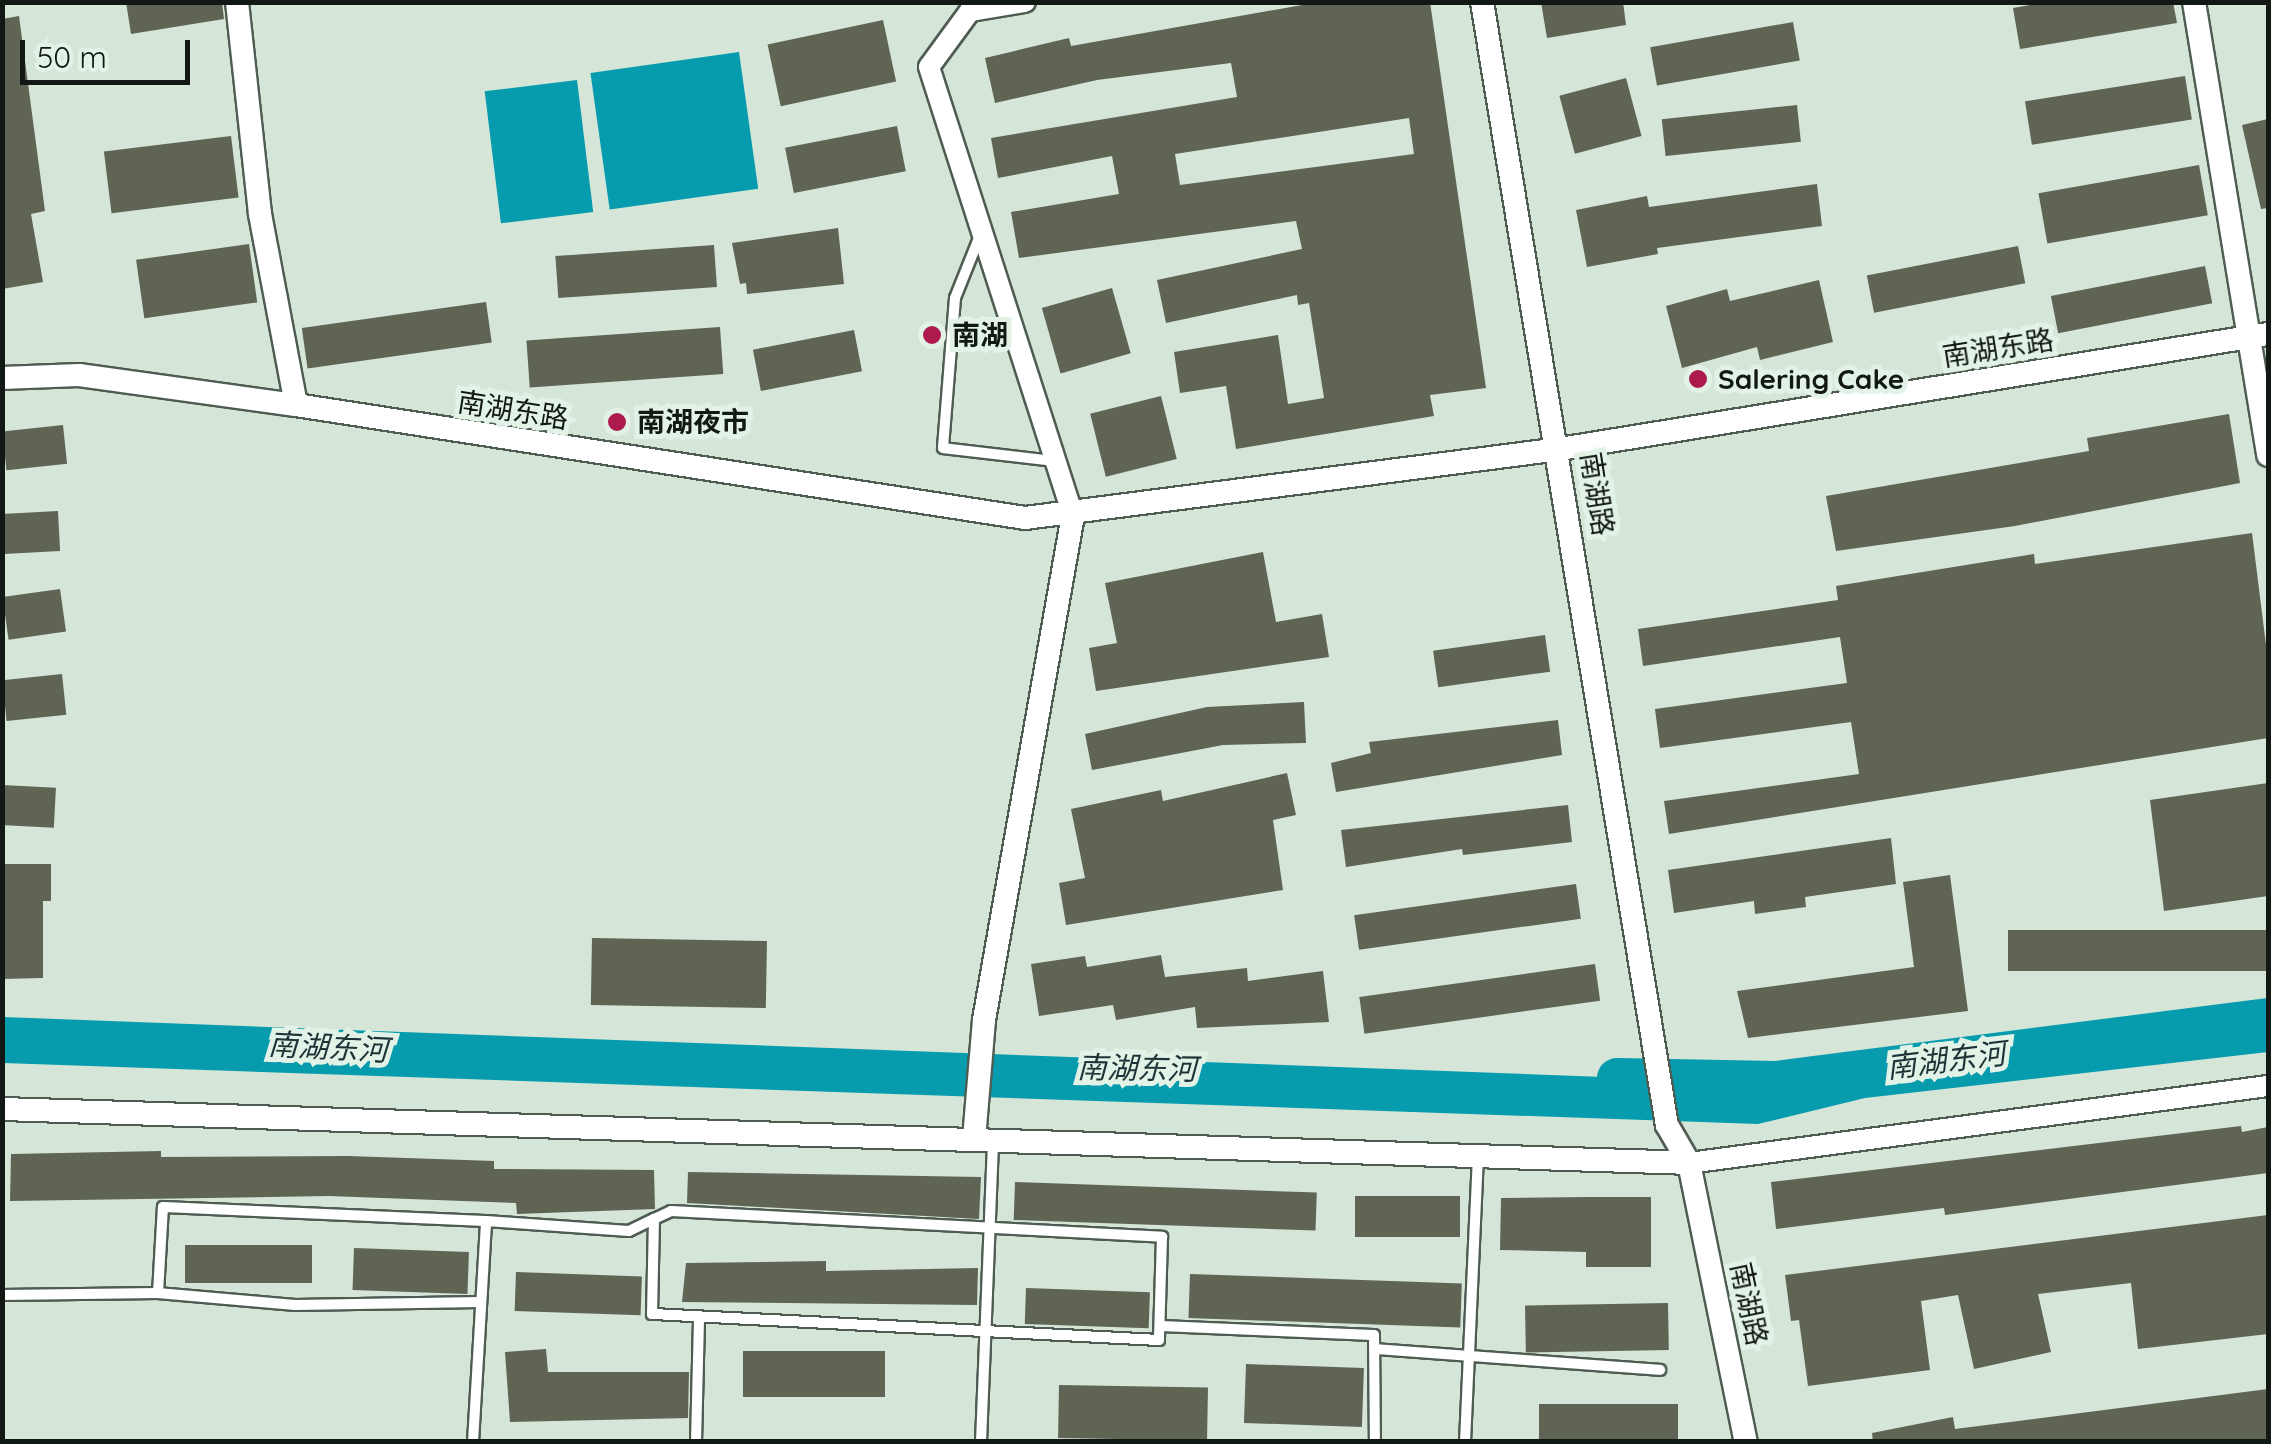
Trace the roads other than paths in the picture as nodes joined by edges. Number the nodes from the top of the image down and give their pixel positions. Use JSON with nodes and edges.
{"nodes":[{"id":1,"x":237,"y":2,"type":"edge"},
{"id":2,"x":1025,"y":2,"type":"edge"},
{"id":3,"x":1482,"y":2,"type":"edge"},
{"id":4,"x":2194,"y":2,"type":"edge"},
{"id":5,"x":982,"y":232,"type":"junction"},
{"id":6,"x":2260,"y":336,"type":"edge"},
{"id":7,"x":2,"y":378,"type":"edge"},
{"id":8,"x":296,"y":404,"type":"junction"},
{"id":9,"x":1560,"y":449,"type":"junction"},
{"id":10,"x":2268,"y":456,"type":"edge"},
{"id":11,"x":1060,"y":462,"type":"junction"},
{"id":12,"x":1073,"y":515,"type":"junction"},
{"id":13,"x":2268,"y":1086,"type":"edge"},
{"id":14,"x":2,"y":1108,"type":"edge"},
{"id":15,"x":983,"y":1139,"type":"junction"},
{"id":16,"x":1478,"y":1154,"type":"junction"},
{"id":17,"x":1689,"y":1164,"type":"junction"},
{"id":18,"x":654,"y":1219,"type":"junction"},
{"id":19,"x":486,"y":1221,"type":"junction"},
{"id":20,"x":989,"y":1228,"type":"junction"},
{"id":21,"x":158,"y":1293,"type":"junction"},
{"id":22,"x":2,"y":1295,"type":"edge"},
{"id":23,"x":481,"y":1302,"type":"junction"},
{"id":24,"x":699,"y":1319,"type":"junction"},
{"id":25,"x":1160,"y":1326,"type":"junction"},
{"id":26,"x":985,"y":1335,"type":"junction"},
{"id":27,"x":1375,"y":1349,"type":"junction"},
{"id":28,"x":1469,"y":1354,"type":"junction"},
{"id":29,"x":1660,"y":1370,"type":"dead end"},
{"id":30,"x":474,"y":1442,"type":"edge"},
{"id":31,"x":696,"y":1442,"type":"edge"},
{"id":32,"x":981,"y":1442,"type":"edge"},
{"id":33,"x":1375,"y":1442,"type":"edge"},
{"id":34,"x":1465,"y":1442,"type":"edge"},
{"id":35,"x":1746,"y":1442,"type":"edge"}],
"edges":[{"from":1,"to":8,"type":"street"},
{"from":2,"to":5,"type":"street"},
{"from":3,"to":9,"type":"street","name":"南湖路"},
{"from":4,"to":6,"type":"street"},
{"from":5,"to":11,"type":"street"},
{"from":5,"to":11,"type":"lane"},
{"from":6,"to":9,"type":"street","name":"南湖东路"},
{"from":6,"to":10,"type":"street"},
{"from":7,"to":8,"type":"street","name":"南湖东路"},
{"from":8,"to":12,"type":"street","name":"南湖东路"},
{"from":9,"to":12,"type":"street","name":"南湖东路"},
{"from":9,"to":17,"type":"street","name":"南湖路"},
{"from":11,"to":12,"type":"street"},
{"from":12,"to":15,"type":"street"},
{"from":13,"to":17,"type":"street"},
{"from":14,"to":15,"type":"street"},
{"from":15,"to":16,"type":"street"},
{"from":15,"to":20,"type":"lane"},
{"from":16,"to":17,"type":"street"},
{"from":16,"to":28,"type":"lane"},
{"from":17,"to":35,"type":"street","name":"南湖路"},
{"from":18,"to":19,"type":"lane"},
{"from":18,"to":20,"type":"lane"},
{"from":18,"to":24,"type":"lane"},
{"from":19,"to":21,"type":"lane"},
{"from":19,"to":23,"type":"lane"},
{"from":20,"to":25,"type":"lane"},
{"from":20,"to":26,"type":"lane"},
{"from":21,"to":22,"type":"lane"},
{"from":21,"to":23,"type":"lane"},
{"from":23,"to":30,"type":"lane"},
{"from":24,"to":26,"type":"lane"},
{"from":24,"to":31,"type":"lane"},
{"from":25,"to":26,"type":"lane"},
{"from":25,"to":27,"type":"lane"},
{"from":26,"to":32,"type":"lane"},
{"from":27,"to":28,"type":"lane"},
{"from":27,"to":33,"type":"lane"},
{"from":28,"to":29,"type":"lane"},
{"from":28,"to":34,"type":"lane"}]}
